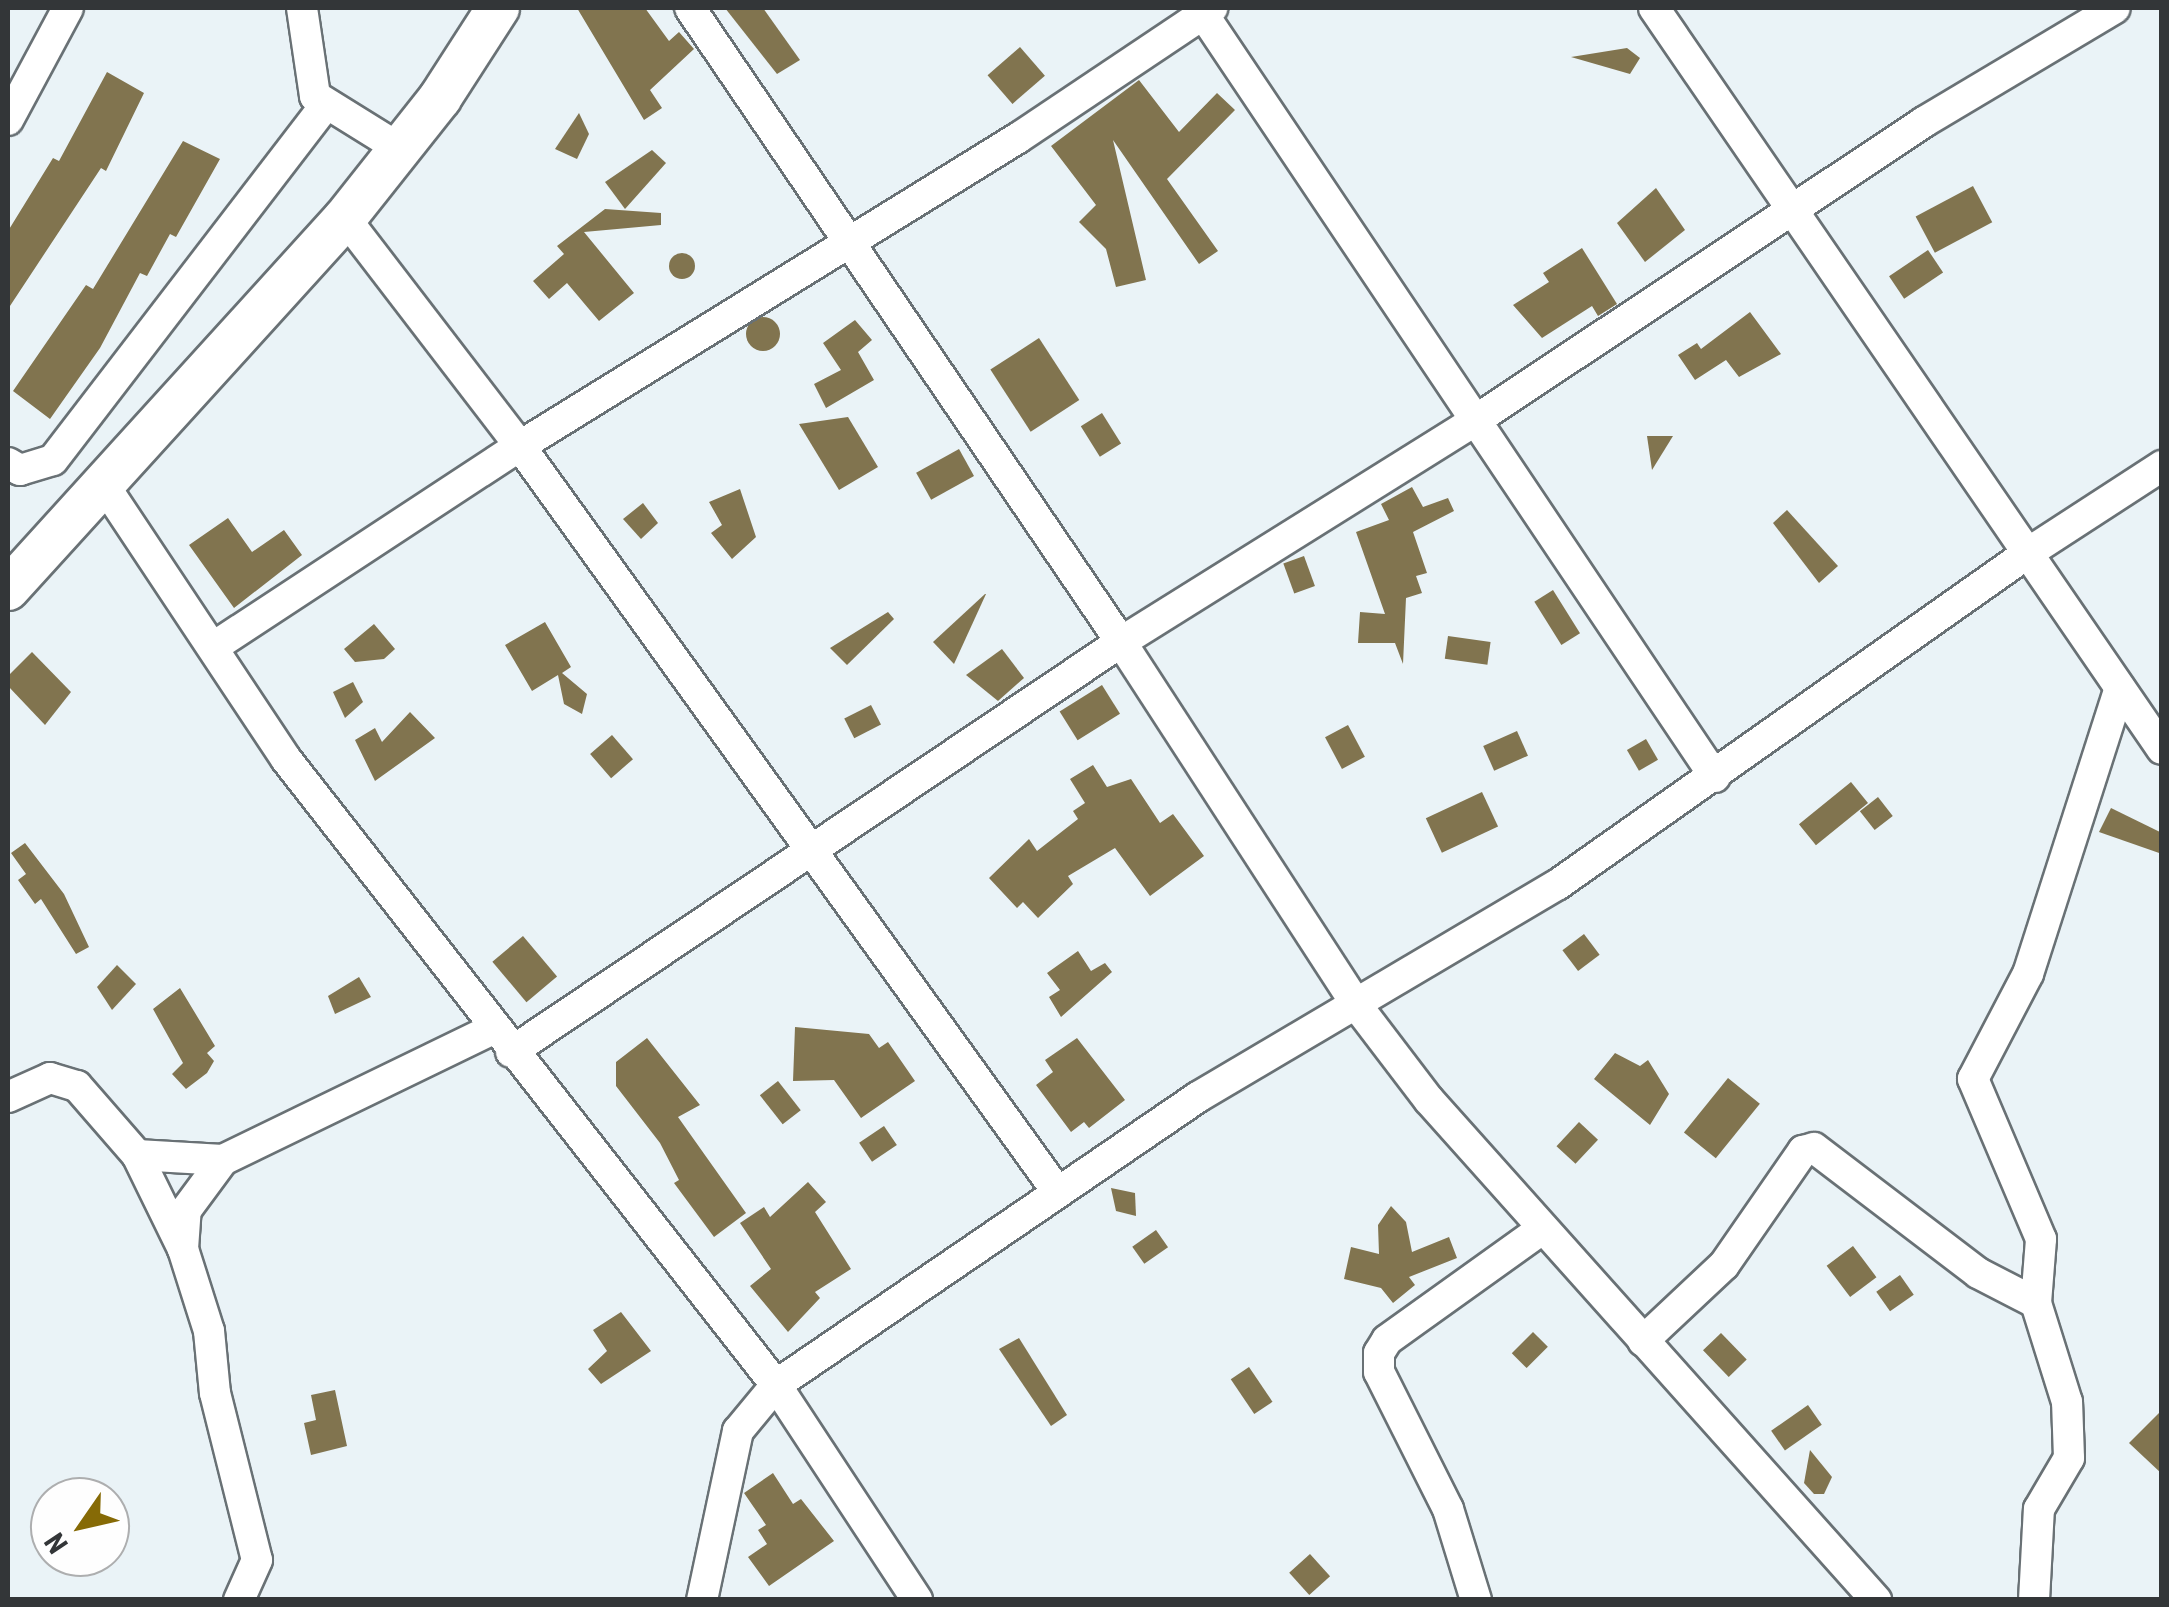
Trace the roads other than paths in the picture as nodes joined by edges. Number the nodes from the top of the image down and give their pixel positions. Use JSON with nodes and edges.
{"nodes":[{"id":1,"x":68,"y":8,"type":"edge"},
{"id":2,"x":302,"y":8,"type":"edge"},
{"id":3,"x":498,"y":8,"type":"edge"},
{"id":4,"x":690,"y":8,"type":"edge"},
{"id":5,"x":1654,"y":8,"type":"edge"},
{"id":6,"x":2116,"y":8,"type":"edge"},
{"id":7,"x":1204,"y":9,"type":"edge"},
{"id":8,"x":324,"y":106,"type":"junction"},
{"id":9,"x":8,"y":120,"type":"edge"},
{"id":10,"x":400,"y":149,"type":"junction"},
{"id":11,"x":1788,"y":210,"type":"junction"},
{"id":12,"x":345,"y":218,"type":"junction"},
{"id":13,"x":847,"y":241,"type":"junction"},
{"id":14,"x":1473,"y":422,"type":"junction"},
{"id":15,"x":520,"y":446,"type":"junction"},
{"id":16,"x":8,"y":463,"type":"edge"},
{"id":17,"x":2162,"y":466,"type":"edge"},
{"id":18,"x":104,"y":485,"type":"junction"},
{"id":19,"x":2028,"y":552,"type":"junction"},
{"id":20,"x":8,"y":589,"type":"edge"},
{"id":21,"x":1121,"y":642,"type":"junction"},
{"id":22,"x":214,"y":646,"type":"junction"},
{"id":23,"x":2120,"y":688,"type":"junction"},
{"id":24,"x":2162,"y":749,"type":"edge"},
{"id":25,"x":1715,"y":778,"type":"junction"},
{"id":26,"x":813,"y":850,"type":"junction"},
{"id":27,"x":1355,"y":1003,"type":"junction"},
{"id":28,"x":502,"y":1040,"type":"junction"},
{"id":29,"x":8,"y":1098,"type":"edge"},
{"id":30,"x":137,"y":1155,"type":"junction"},
{"id":31,"x":223,"y":1160,"type":"junction"},
{"id":32,"x":1057,"y":1191,"type":"junction"},
{"id":33,"x":1542,"y":1228,"type":"junction"},
{"id":34,"x":183,"y":1250,"type":"junction"},
{"id":35,"x":2036,"y":1303,"type":"junction"},
{"id":36,"x":1643,"y":1341,"type":"junction"},
{"id":37,"x":776,"y":1385,"type":"junction"},
{"id":38,"x":239,"y":1600,"type":"edge"},
{"id":39,"x":702,"y":1600,"type":"edge"},
{"id":40,"x":917,"y":1600,"type":"edge"},
{"id":41,"x":1476,"y":1600,"type":"edge"},
{"id":42,"x":1876,"y":1600,"type":"edge"},
{"id":43,"x":2034,"y":1600,"type":"edge"}],
"edges":[{"from":1,"to":9,"type":"street"},
{"from":2,"to":8,"type":"street"},
{"from":3,"to":10,"type":"main road"},
{"from":4,"to":13,"type":"street"},
{"from":5,"to":11,"type":"street"},
{"from":6,"to":11,"type":"street"},
{"from":7,"to":13,"type":"street"},
{"from":7,"to":14,"type":"street"},
{"from":8,"to":10,"type":"street"},
{"from":8,"to":16,"type":"street"},
{"from":10,"to":12,"type":"main road"},
{"from":11,"to":14,"type":"street"},
{"from":11,"to":19,"type":"street"},
{"from":12,"to":15,"type":"street"},
{"from":12,"to":18,"type":"main road"},
{"from":13,"to":15,"type":"street"},
{"from":13,"to":21,"type":"street"},
{"from":14,"to":21,"type":"street"},
{"from":14,"to":25,"type":"street"},
{"from":15,"to":22,"type":"street"},
{"from":15,"to":26,"type":"street"},
{"from":17,"to":19,"type":"street"},
{"from":18,"to":20,"type":"main road"},
{"from":18,"to":22,"type":"street"},
{"from":19,"to":23,"type":"street"},
{"from":19,"to":25,"type":"street"},
{"from":21,"to":26,"type":"street"},
{"from":21,"to":27,"type":"street"},
{"from":22,"to":28,"type":"street"},
{"from":23,"to":24,"type":"street"},
{"from":23,"to":35,"type":"street"},
{"from":25,"to":27,"type":"street"},
{"from":26,"to":28,"type":"street"},
{"from":26,"to":32,"type":"street"},
{"from":27,"to":32,"type":"street"},
{"from":27,"to":33,"type":"street"},
{"from":28,"to":31,"type":"street"},
{"from":28,"to":37,"type":"street"},
{"from":29,"to":30,"type":"street"},
{"from":30,"to":31,"type":"street"},
{"from":30,"to":34,"type":"street"},
{"from":31,"to":34,"type":"street"},
{"from":32,"to":37,"type":"street"},
{"from":33,"to":36,"type":"street"},
{"from":33,"to":41,"type":"street"},
{"from":34,"to":38,"type":"street"},
{"from":35,"to":36,"type":"street"},
{"from":35,"to":43,"type":"street"},
{"from":36,"to":42,"type":"street"},
{"from":37,"to":39,"type":"street"},
{"from":37,"to":40,"type":"street"}]}
